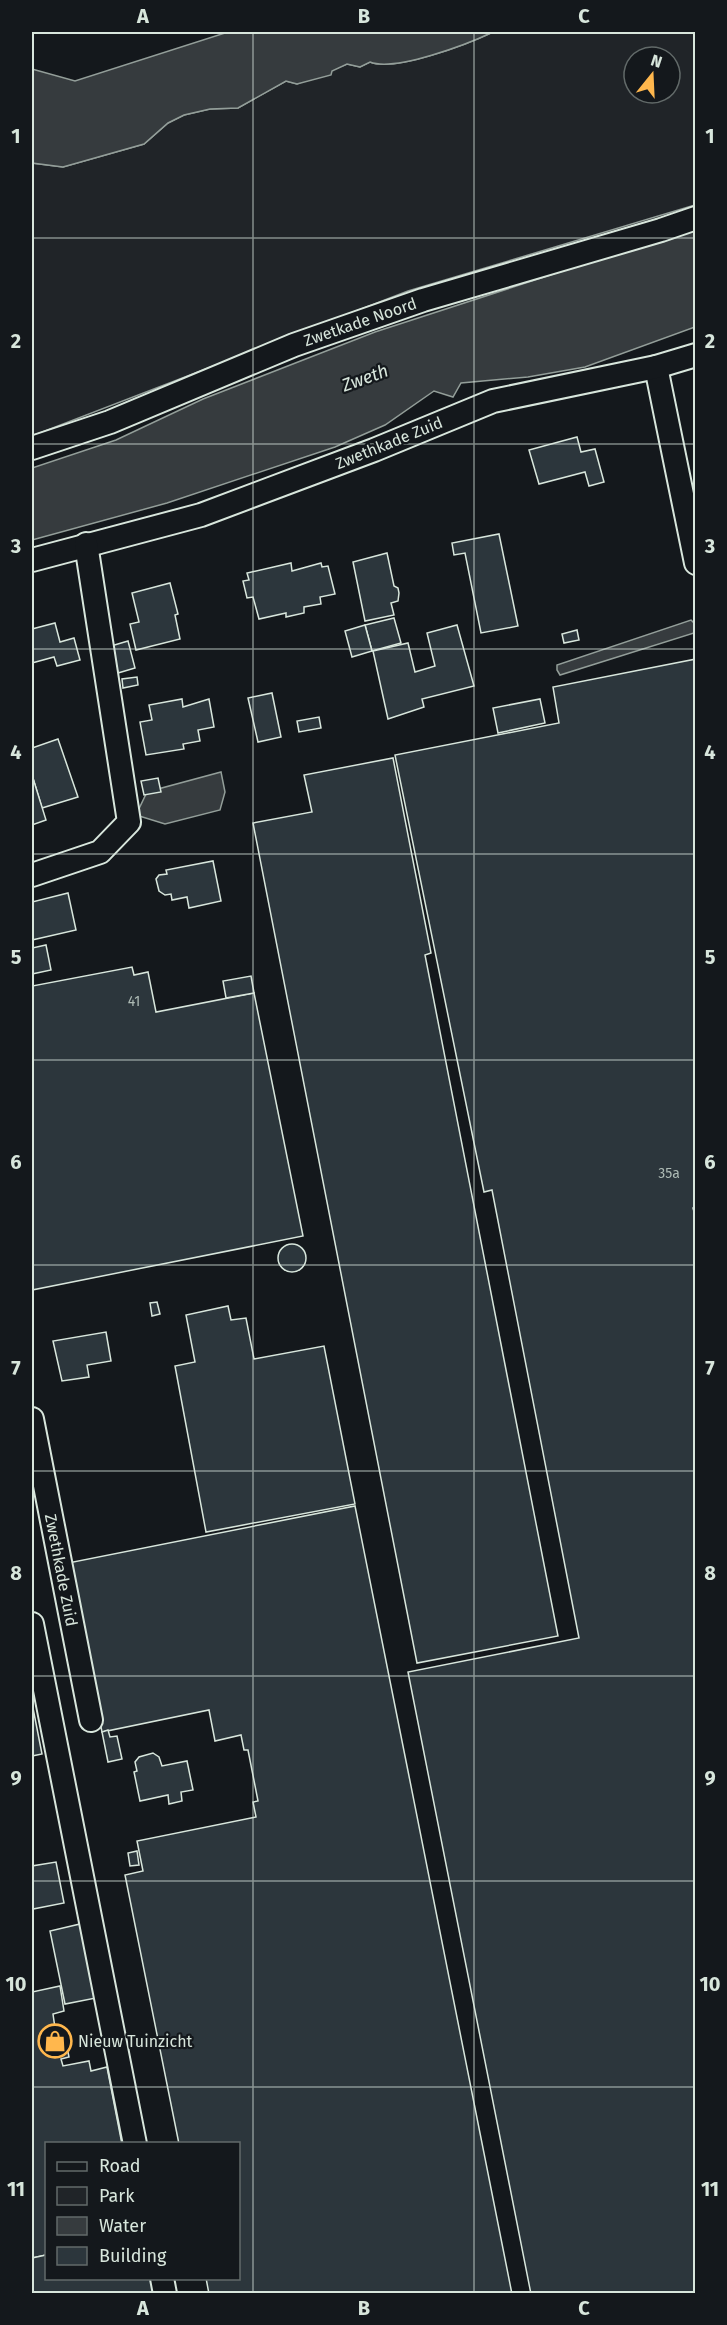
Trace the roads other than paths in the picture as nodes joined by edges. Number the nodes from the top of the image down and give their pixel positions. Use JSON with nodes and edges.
{"nodes":[{"id":1,"x":696,"y":218,"type":"edge"},
{"id":2,"x":696,"y":355,"type":"edge"},
{"id":3,"x":656,"y":367,"type":"junction"},
{"id":4,"x":32,"y":448,"type":"edge"},
{"id":5,"x":86,"y":544,"type":"junction"},
{"id":6,"x":32,"y":560,"type":"edge"},
{"id":7,"x":696,"y":562,"type":"edge"},
{"id":8,"x":32,"y":875,"type":"edge"},
{"id":9,"x":32,"y":1419,"type":"edge"},
{"id":10,"x":32,"y":1624,"type":"edge"},
{"id":11,"x":91,"y":1720,"type":"dead end"},
{"id":12,"x":135,"y":2142,"type":"edge"}],
"edges":[{"from":1,"to":4,"type":"street","name":"Zwetkade Noord"},
{"from":2,"to":3,"type":"street","name":"Zwethkade Zuid"},
{"from":3,"to":5,"type":"street","name":"Zwethkade Zuid"},
{"from":3,"to":7,"type":"street"},
{"from":5,"to":6,"type":"street","name":"Zwethkade Zuid"},
{"from":5,"to":8,"type":"street"},
{"from":9,"to":11,"type":"street","name":"Zwethkade Zuid"},
{"from":10,"to":12,"type":"street"}]}
